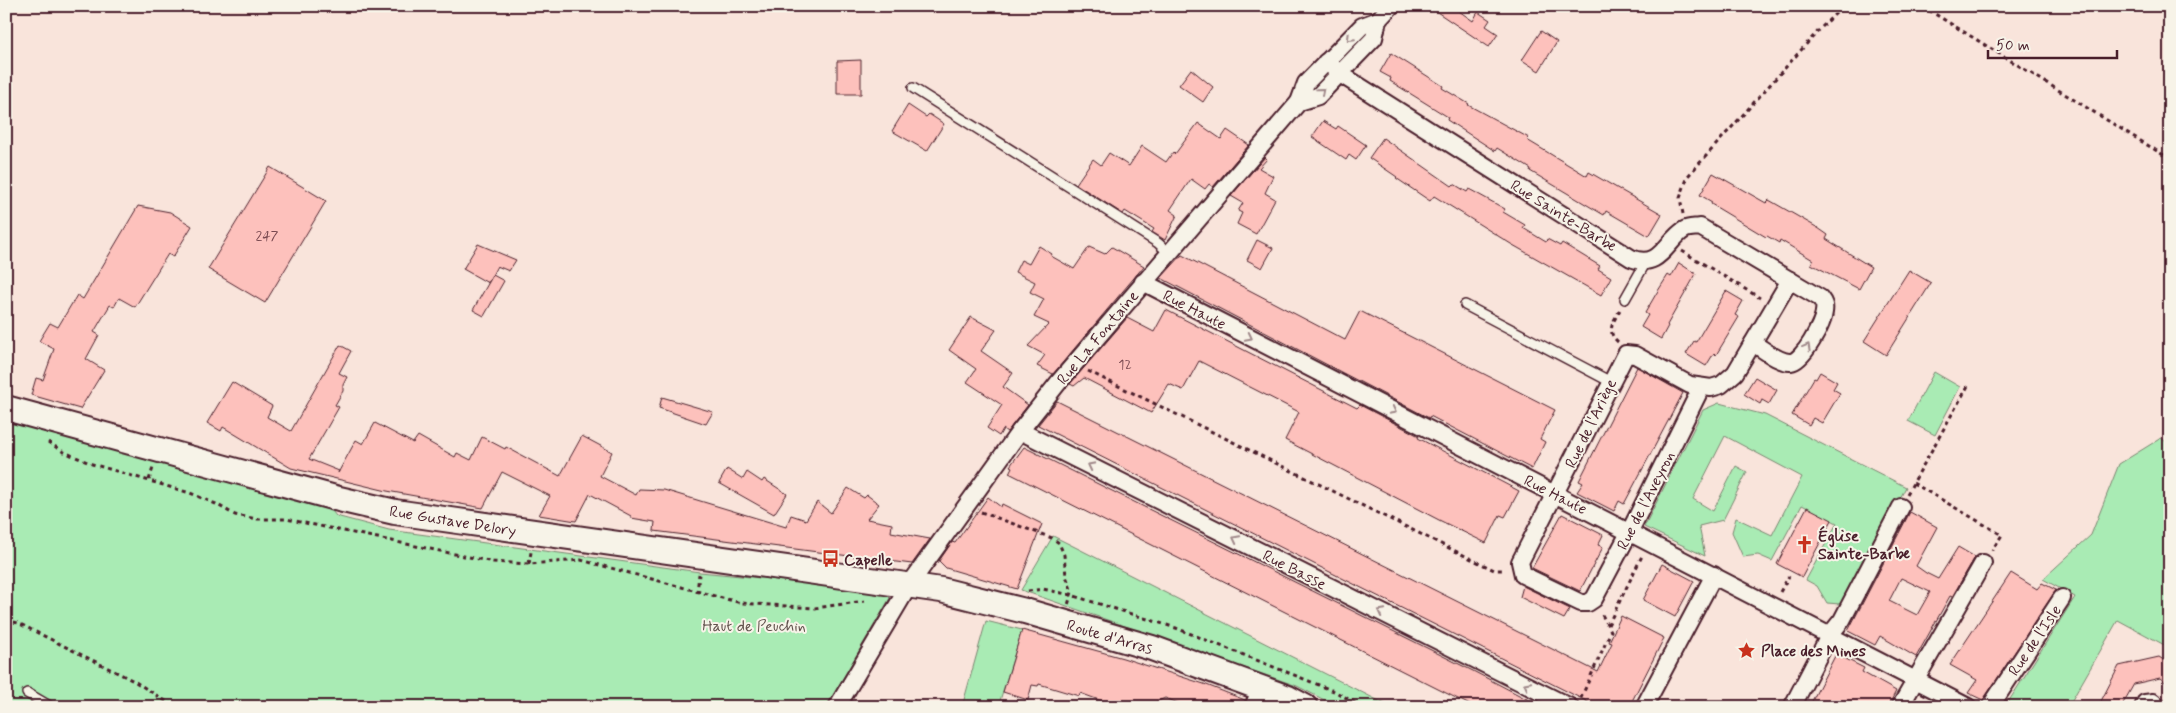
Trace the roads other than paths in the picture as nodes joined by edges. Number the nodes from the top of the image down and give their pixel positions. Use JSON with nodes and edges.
{"nodes":[{"id":1,"x":1391,"y":6,"type":"edge"},
{"id":2,"x":1378,"y":20,"type":"junction"},
{"id":3,"x":1326,"y":62,"type":"junction"},
{"id":4,"x":1340,"y":73,"type":"junction"},
{"id":5,"x":913,"y":88,"type":"dead end"},
{"id":6,"x":1298,"y":102,"type":"junction"},
{"id":7,"x":1169,"y":253,"type":"junction"},
{"id":8,"x":1647,"y":260,"type":"junction"},
{"id":9,"x":1790,"y":280,"type":"junction"},
{"id":10,"x":1143,"y":282,"type":"junction"},
{"id":11,"x":1625,"y":299,"type":"road end"},
{"id":12,"x":1465,"y":305,"type":"dead end"},
{"id":13,"x":1753,"y":343,"type":"junction"},
{"id":14,"x":1611,"y":382,"type":"junction"},
{"id":15,"x":1701,"y":388,"type":"junction"},
{"id":16,"x":6,"y":408,"type":"edge"},
{"id":17,"x":1020,"y":431,"type":"junction"},
{"id":18,"x":1555,"y":494,"type":"junction"},
{"id":19,"x":1901,"y":506,"type":"road end"},
{"id":20,"x":1630,"y":531,"type":"junction"},
{"id":21,"x":1983,"y":563,"type":"road end"},
{"id":22,"x":1714,"y":575,"type":"junction"},
{"id":23,"x":910,"y":584,"type":"junction"},
{"id":24,"x":2062,"y":598,"type":"dead end"},
{"id":25,"x":1587,"y":601,"type":"joint"},
{"id":26,"x":1829,"y":636,"type":"junction"},
{"id":27,"x":1915,"y":679,"type":"junction"},
{"id":28,"x":28,"y":693,"type":"dead end"},
{"id":29,"x":1257,"y":698,"type":"edge"},
{"id":30,"x":51,"y":707,"type":"edge"},
{"id":31,"x":837,"y":707,"type":"edge"},
{"id":32,"x":1305,"y":707,"type":"edge"},
{"id":33,"x":1570,"y":707,"type":"edge"},
{"id":34,"x":1644,"y":707,"type":"edge"},
{"id":35,"x":1792,"y":707,"type":"edge"},
{"id":36,"x":1900,"y":707,"type":"edge"},
{"id":37,"x":1968,"y":707,"type":"edge"},
{"id":38,"x":1990,"y":707,"type":"edge"},
{"id":39,"x":2143,"y":707,"type":"edge"},
{"id":40,"x":2158,"y":707,"type":"edge"}],
"edges":[{"from":1,"to":2,"type":"street","name":"Rue La Fontaine"},
{"from":2,"to":3,"type":"street","name":"Rue La Fontaine","one_way":true},
{"from":2,"to":4,"type":"street","name":"Rue La Fontaine"},
{"from":3,"to":4,"type":"street","name":"Rue Sainte-Barbe"},
{"from":3,"to":6,"type":"street","name":"Rue La Fontaine"},
{"from":6,"to":4,"type":"street","name":"Rue La Fontaine","one_way":true},
{"from":4,"to":8,"type":"street","name":"Rue Sainte-Barbe"},
{"from":5,"to":7,"type":"lane"},
{"from":6,"to":7,"type":"street","name":"Rue La Fontaine"},
{"from":7,"to":10,"type":"street","name":"Rue La Fontaine"},
{"from":8,"to":9,"type":"street"},
{"from":8,"to":11,"type":"lane"},
{"from":9,"to":13,"type":"street"},
{"from":13,"to":9,"type":"street","one_way":true},
{"from":10,"to":17,"type":"street","name":"Rue La Fontaine"},
{"from":10,"to":18,"type":"street","name":"Rue Haute","one_way":true},
{"from":12,"to":14,"type":"lane"},
{"from":13,"to":15,"type":"street"},
{"from":14,"to":15,"type":"street","name":"Rue de l'Ariège"},
{"from":14,"to":18,"type":"street","name":"Rue de l'Ariège"},
{"from":15,"to":20,"type":"street","name":"Rue de l'Aveyron"},
{"from":16,"to":23,"type":"main road","name":"Rue Gustave Delory"},
{"from":17,"to":23,"type":"street","name":"Rue La Fontaine"},
{"from":33,"to":17,"type":"street","name":"Rue Basse","one_way":true},
{"from":18,"to":20,"type":"street","name":"Rue Haute"},
{"from":18,"to":25,"type":"street","name":"Rue de l'Ariège"},
{"from":19,"to":26,"type":"street"},
{"from":20,"to":22,"type":"street","name":"Rue Haute"},
{"from":20,"to":25,"type":"street","name":"Rue de l'Aveyron"},
{"from":21,"to":27,"type":"street"},
{"from":22,"to":26,"type":"street","name":"Rue Haute"},
{"from":22,"to":34,"type":"street"},
{"from":23,"to":29,"type":"main road","name":"Route d'Arras"},
{"from":23,"to":31,"type":"street","name":"Rue La Fontaine"},
{"from":24,"to":38,"type":"street","name":"Rue de l'Isle"},
{"from":26,"to":27,"type":"street","name":"Rue Haute"},
{"from":26,"to":35,"type":"street"},
{"from":27,"to":36,"type":"street"},
{"from":27,"to":37,"type":"street","name":"Rue Haute"},
{"from":28,"to":30,"type":"lane"},
{"from":29,"to":32,"type":"main road","name":"Route d'Arras"},
{"from":39,"to":40,"type":"street"}]}
